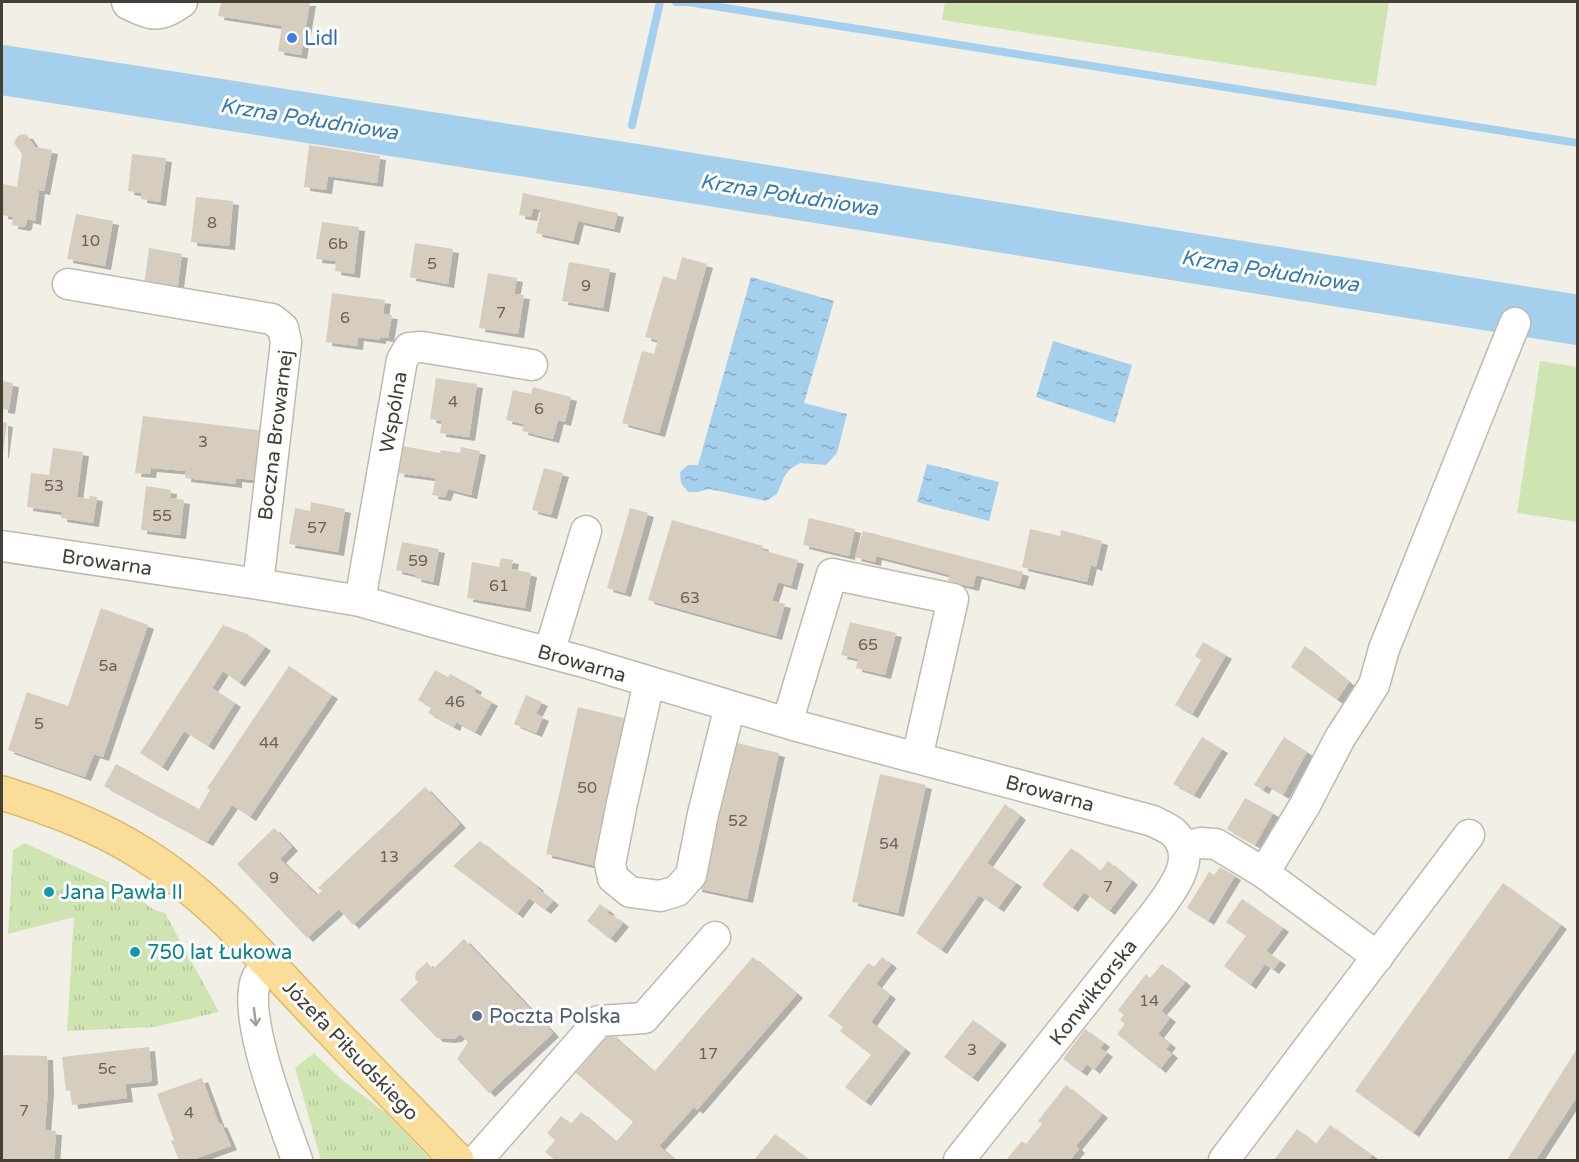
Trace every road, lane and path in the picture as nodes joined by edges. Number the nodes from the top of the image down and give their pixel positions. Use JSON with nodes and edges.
{"nodes":[{"id":1,"x":127,"y":2,"type":"edge"},
{"id":2,"x":182,"y":2,"type":"edge"},
{"id":3,"x":68,"y":284,"type":"dead end"},
{"id":4,"x":1515,"y":323,"type":"dead end"},
{"id":5,"x":532,"y":365,"type":"dead end"},
{"id":6,"x":586,"y":531,"type":"dead end"},
{"id":7,"x":2,"y":546,"type":"edge"},
{"id":8,"x":258,"y":584,"type":"junction"},
{"id":9,"x":360,"y":600,"type":"junction"},
{"id":10,"x":549,"y":653,"type":"junction"},
{"id":11,"x":649,"y":682,"type":"junction"},
{"id":12,"x":730,"y":706,"type":"junction"},
{"id":13,"x":787,"y":723,"type":"junction"},
{"id":14,"x":917,"y":758,"type":"junction"},
{"id":15,"x":2,"y":793,"type":"edge"},
{"id":16,"x":1469,"y":835,"type":"dead end"},
{"id":17,"x":1183,"y":847,"type":"junction"},
{"id":18,"x":1264,"y":873,"type":"junction"},
{"id":19,"x":715,"y":937,"type":"dead end"},
{"id":20,"x":1378,"y":957,"type":"junction"},
{"id":21,"x":269,"y":964,"type":"junction"},
{"id":22,"x":297,"y":1161,"type":"edge"},
{"id":23,"x":457,"y":1161,"type":"edge"},
{"id":24,"x":477,"y":1161,"type":"edge"},
{"id":25,"x":959,"y":1161,"type":"edge"},
{"id":26,"x":1224,"y":1161,"type":"edge"}],
"edges":[{"from":1,"to":2,"type":"street"},
{"from":3,"to":8,"type":"street","name":"Boczna Browarnej"},
{"from":4,"to":18,"type":"street"},
{"from":5,"to":9,"type":"street","name":"Wspólna"},
{"from":6,"to":10,"type":"street"},
{"from":7,"to":8,"type":"street","name":"Browarna"},
{"from":8,"to":9,"type":"street","name":"Browarna"},
{"from":9,"to":10,"type":"street","name":"Browarna"},
{"from":10,"to":11,"type":"street","name":"Browarna"},
{"from":11,"to":12,"type":"street","name":"Browarna"},
{"from":11,"to":12,"type":"street"},
{"from":12,"to":13,"type":"street","name":"Browarna"},
{"from":13,"to":14,"type":"street","name":"Browarna"},
{"from":13,"to":14,"type":"street"},
{"from":14,"to":17,"type":"street","name":"Browarna"},
{"from":15,"to":21,"type":"main road","name":"Józefa Piłsudskiego"},
{"from":16,"to":20,"type":"street"},
{"from":17,"to":18,"type":"street"},
{"from":17,"to":25,"type":"street","name":"Konwiktorska"},
{"from":18,"to":20,"type":"street"},
{"from":19,"to":24,"type":"street"},
{"from":20,"to":26,"type":"street"},
{"from":21,"to":22,"type":"street","one_way":true},
{"from":21,"to":23,"type":"main road","name":"Józefa Piłsudskiego"}]}
